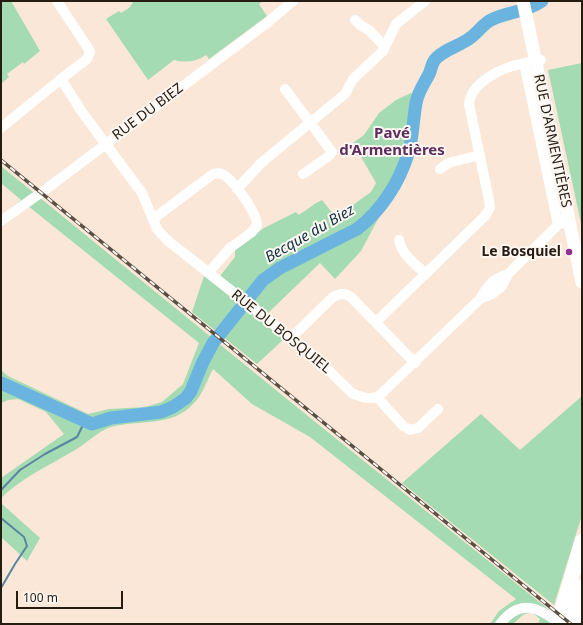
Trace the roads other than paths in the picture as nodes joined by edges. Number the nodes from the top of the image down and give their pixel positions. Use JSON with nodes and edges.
{"nodes":[{"id":1,"x":57,"y":1,"type":"edge"},
{"id":2,"x":293,"y":1,"type":"edge"},
{"id":3,"x":425,"y":1,"type":"edge"},
{"id":4,"x":527,"y":6,"type":"edge"},
{"id":5,"x":356,"y":20,"type":"dead end"},
{"id":6,"x":385,"y":47,"type":"junction"},
{"id":7,"x":533,"y":61,"type":"junction"},
{"id":8,"x":61,"y":79,"type":"junction"},
{"id":9,"x":285,"y":89,"type":"dead end"},
{"id":10,"x":311,"y":123,"type":"junction"},
{"id":11,"x":1,"y":128,"type":"edge"},
{"id":12,"x":105,"y":144,"type":"junction"},
{"id":13,"x":480,"y":155,"type":"junction"},
{"id":14,"x":440,"y":169,"type":"dead end"},
{"id":15,"x":303,"y":174,"type":"dead end"},
{"id":16,"x":237,"y":189,"type":"junction"},
{"id":17,"x":152,"y":219,"type":"junction"},
{"id":18,"x":1,"y":221,"type":"edge"},
{"id":19,"x":567,"y":222,"type":"junction"},
{"id":20,"x":399,"y":240,"type":"dead end"},
{"id":21,"x":582,"y":251,"type":"edge"},
{"id":22,"x":208,"y":273,"type":"junction"},
{"id":23,"x":426,"y":274,"type":"junction"},
{"id":24,"x":582,"y":282,"type":"edge"},
{"id":25,"x":376,"y":322,"type":"junction"},
{"id":26,"x":291,"y":338,"type":"junction"},
{"id":27,"x":415,"y":363,"type":"junction"},
{"id":28,"x":377,"y":397,"type":"junction"},
{"id":29,"x":438,"y":409,"type":"dead end"},
{"id":30,"x":582,"y":541,"type":"edge"},
{"id":31,"x":582,"y":587,"type":"edge"},
{"id":32,"x":570,"y":613,"type":"edge"},
{"id":33,"x":500,"y":624,"type":"edge"},
{"id":34,"x":559,"y":624,"type":"edge"}],
"edges":[{"from":1,"to":8,"type":"street"},
{"from":2,"to":12,"type":"street","name":"RUE DU BIEZ"},
{"from":3,"to":6,"type":"street"},
{"from":4,"to":7,"type":"main road","name":"RUE D'ARMENTIÈRES"},
{"from":5,"to":6,"type":"street"},
{"from":6,"to":10,"type":"street"},
{"from":7,"to":13,"type":"street"},
{"from":7,"to":19,"type":"street","name":"RUE D'ARMENTIÈRES"},
{"from":7,"to":19,"type":"main road","name":"RUE D'ARMENTIÈRES"},
{"from":8,"to":11,"type":"street"},
{"from":8,"to":12,"type":"street","name":"RUE DU BOSQUIEL"},
{"from":9,"to":10,"type":"street"},
{"from":10,"to":15,"type":"street"},
{"from":10,"to":16,"type":"street"},
{"from":12,"to":17,"type":"street","name":"RUE DU BOSQUIEL"},
{"from":12,"to":18,"type":"street","name":"RUE DU BIEZ"},
{"from":13,"to":14,"type":"street"},
{"from":13,"to":23,"type":"street"},
{"from":16,"to":17,"type":"street"},
{"from":16,"to":22,"type":"street"},
{"from":17,"to":22,"type":"street","name":"RUE DU BOSQUIEL"},
{"from":19,"to":21,"type":"main road","name":"RUE D'ARMENTIÈRES"},
{"from":19,"to":24,"type":"main road","name":"RUE D'ARMENTIÈRES"},
{"from":19,"to":27,"type":"street"},
{"from":20,"to":23,"type":"street"},
{"from":22,"to":26,"type":"street","name":"RUE DU BOSQUIEL"},
{"from":23,"to":25,"type":"street"},
{"from":25,"to":26,"type":"street"},
{"from":25,"to":27,"type":"street"},
{"from":26,"to":28,"type":"street","name":"RUE DU BOSQUIEL"},
{"from":27,"to":28,"type":"street"},
{"from":28,"to":29,"type":"street"},
{"from":30,"to":32,"type":"highway"},
{"from":31,"to":32,"type":"highway"},
{"from":32,"to":34,"type":"highway"},
{"from":33,"to":34,"type":"street"}]}
